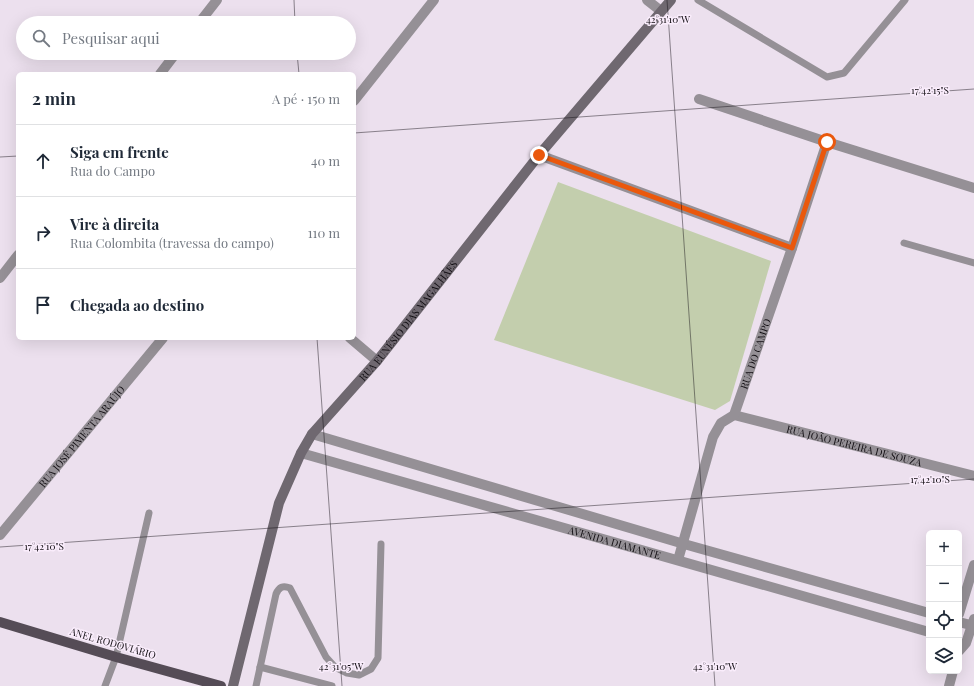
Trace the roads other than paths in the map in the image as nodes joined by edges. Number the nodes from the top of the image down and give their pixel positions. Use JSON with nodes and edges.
{"nodes":[{"id":1,"x":217,"y":0,"type":"edge"},
{"id":2,"x":434,"y":0,"type":"edge"},
{"id":3,"x":647,"y":0,"type":"edge"},
{"id":4,"x":671,"y":0,"type":"edge"},
{"id":5,"x":698,"y":0,"type":"edge"},
{"id":6,"x":905,"y":0,"type":"edge"},
{"id":7,"x":661,"y":11,"type":"junction"},
{"id":8,"x":204,"y":16,"type":"edge"},
{"id":9,"x":171,"y":60,"type":"edge"},
{"id":10,"x":162,"y":72,"type":"edge"},
{"id":11,"x":356,"y":98,"type":"edge"},
{"id":12,"x":699,"y":99,"type":"dead end"},
{"id":13,"x":827,"y":142,"type":"junction"},
{"id":14,"x":539,"y":155,"type":"junction"},
{"id":15,"x":974,"y":188,"type":"edge"},
{"id":16,"x":904,"y":243,"type":"dead end"},
{"id":17,"x":792,"y":248,"type":"junction"},
{"id":18,"x":16,"y":258,"type":"edge"},
{"id":19,"x":974,"y":263,"type":"edge"},
{"id":20,"x":0,"y":278,"type":"edge"},
{"id":21,"x":161,"y":340,"type":"edge"},
{"id":22,"x":352,"y":340,"type":"edge"},
{"id":23,"x":377,"y":361,"type":"junction"},
{"id":24,"x":734,"y":415,"type":"junction"},
{"id":25,"x":312,"y":434,"type":"junction"},
{"id":26,"x":301,"y":453,"type":"junction"},
{"id":27,"x":974,"y":476,"type":"edge"},
{"id":28,"x":149,"y":513,"type":"dead end"},
{"id":29,"x":0,"y":535,"type":"edge"},
{"id":30,"x":381,"y":544,"type":"dead end"},
{"id":31,"x":684,"y":544,"type":"junction"},
{"id":32,"x":678,"y":560,"type":"junction"},
{"id":33,"x":974,"y":565,"type":"edge"},
{"id":34,"x":962,"y":604,"type":"edge"},
{"id":35,"x":926,"y":612,"type":"edge"},
{"id":36,"x":0,"y":622,"type":"edge"},
{"id":37,"x":962,"y":622,"type":"edge"},
{"id":38,"x":973,"y":623,"type":"edge"},
{"id":39,"x":926,"y":631,"type":"edge"},
{"id":40,"x":966,"y":643,"type":"edge"},
{"id":41,"x":116,"y":657,"type":"junction"},
{"id":42,"x":260,"y":667,"type":"junction"},
{"id":43,"x":952,"y":674,"type":"edge"},
{"id":44,"x":105,"y":686,"type":"edge"},
{"id":45,"x":220,"y":686,"type":"edge"},
{"id":46,"x":233,"y":686,"type":"edge"},
{"id":47,"x":256,"y":686,"type":"edge"},
{"id":48,"x":332,"y":686,"type":"edge"},
{"id":49,"x":949,"y":686,"type":"edge"}],
"edges":[{"from":1,"to":8,"type":"street"},
{"from":2,"to":11,"type":"street"},
{"from":3,"to":7,"type":"street"},
{"from":4,"to":7,"type":"main road","name":"RUA EUNÉSIO DIAS MAGALHÃES"},
{"from":5,"to":6,"type":"lane"},
{"from":7,"to":14,"type":"main road","name":"RUA EUNÉSIO DIAS MAGALHÃES"},
{"from":9,"to":10,"type":"street"},
{"from":12,"to":13,"type":"street"},
{"from":13,"to":15,"type":"street"},
{"from":13,"to":17,"type":"street","name":"RUA DO CAMPO"},
{"from":14,"to":17,"type":"street"},
{"from":14,"to":23,"type":"main road","name":"RUA EUNÉSIO DIAS MAGALHÃES"},
{"from":16,"to":19,"type":"lane"},
{"from":17,"to":24,"type":"street","name":"RUA DO CAMPO"},
{"from":18,"to":20,"type":"street"},
{"from":21,"to":29,"type":"street","name":"RUA JOSÉ PIMENTA ARAÚJO"},
{"from":22,"to":23,"type":"street"},
{"from":23,"to":25,"type":"main road","name":"RUA EUNÉSIO DIAS MAGALHÃES"},
{"from":24,"to":27,"type":"street","name":"RUA JOÃO PEREIRA DE SOUZA"},
{"from":24,"to":31,"type":"street"},
{"from":25,"to":26,"type":"main road","name":"RUA EUNÉSIO DIAS MAGALHÃES"},
{"from":25,"to":31,"type":"street","name":"AVENIDA DIAMANTE"},
{"from":26,"to":32,"type":"street","name":"AVENIDA DIAMANTE"},
{"from":26,"to":46,"type":"main road","name":"RUA EUNÉSIO DIAS MAGALHÃES"},
{"from":28,"to":41,"type":"lane"},
{"from":30,"to":42,"type":"lane"},
{"from":31,"to":32,"type":"street"},
{"from":31,"to":35,"type":"street","name":"AVENIDA DIAMANTE"},
{"from":32,"to":39,"type":"street","name":"AVENIDA DIAMANTE"},
{"from":33,"to":34,"type":"street"},
{"from":36,"to":41,"type":"main road","name":"ANEL RODOVIÁRIO"},
{"from":37,"to":38,"type":"street"},
{"from":38,"to":40,"type":"street"},
{"from":41,"to":44,"type":"lane"},
{"from":41,"to":45,"type":"main road","name":"ANEL RODOVIÁRIO"},
{"from":42,"to":47,"type":"lane"},
{"from":42,"to":48,"type":"lane"},
{"from":43,"to":49,"type":"street"}]}
